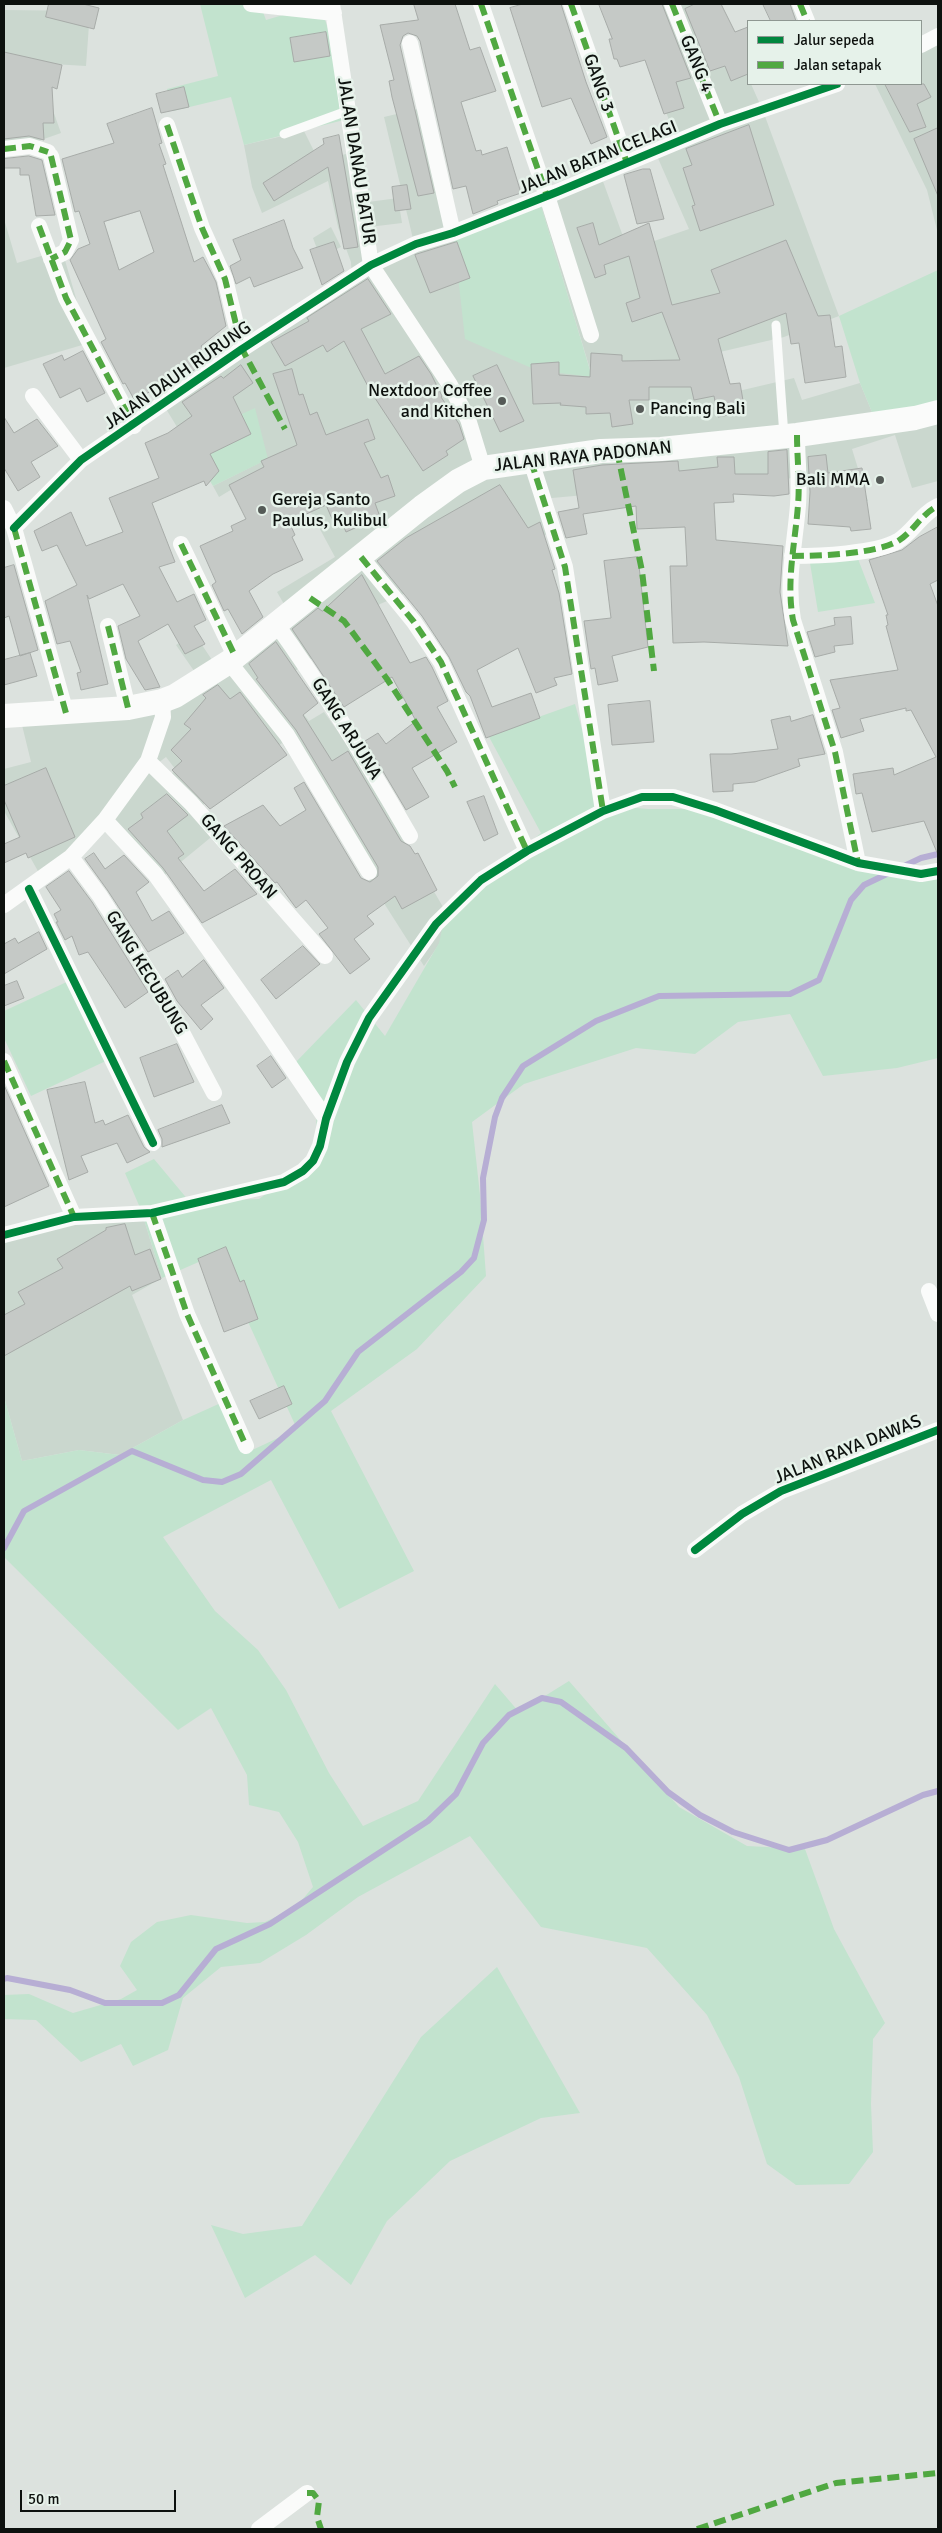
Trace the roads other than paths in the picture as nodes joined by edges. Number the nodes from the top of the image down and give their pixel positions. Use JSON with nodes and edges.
{"nodes":[{"id":1,"x":251,"y":4,"type":"edge"},
{"id":2,"x":481,"y":4,"type":"edge"},
{"id":3,"x":571,"y":4,"type":"edge"},
{"id":4,"x":672,"y":4,"type":"edge"},
{"id":5,"x":800,"y":4,"type":"edge"},
{"id":6,"x":333,"y":9,"type":"edge"},
{"id":7,"x":807,"y":20,"type":"edge"},
{"id":8,"x":938,"y":36,"type":"edge"},
{"id":9,"x":410,"y":43,"type":"dead end"},
{"id":10,"x":922,"y":44,"type":"edge"},
{"id":11,"x":832,"y":85,"type":"edge"},
{"id":12,"x":347,"y":111,"type":"junction"},
{"id":13,"x":720,"y":124,"type":"junction"},
{"id":14,"x":167,"y":125,"type":"dead end"},
{"id":15,"x":284,"y":134,"type":"dead end"},
{"id":16,"x":4,"y":149,"type":"edge"},
{"id":17,"x":626,"y":163,"type":"junction"},
{"id":18,"x":547,"y":196,"type":"junction"},
{"id":19,"x":39,"y":226,"type":"dead end"},
{"id":20,"x":453,"y":232,"type":"junction"},
{"id":21,"x":51,"y":259,"type":"junction"},
{"id":22,"x":371,"y":265,"type":"junction"},
{"id":23,"x":776,"y":325,"type":"dead end"},
{"id":24,"x":590,"y":335,"type":"dead end"},
{"id":25,"x":242,"y":349,"type":"junction"},
{"id":26,"x":33,"y":396,"type":"dead end"},
{"id":27,"x":938,"y":412,"type":"edge"},
{"id":28,"x":134,"y":426,"type":"junction"},
{"id":29,"x":791,"y":436,"type":"junction"},
{"id":30,"x":81,"y":460,"type":"junction"},
{"id":31,"x":531,"y":461,"type":"junction"},
{"id":32,"x":483,"y":468,"type":"junction"},
{"id":33,"x":938,"y":506,"type":"edge"},
{"id":34,"x":4,"y":508,"type":"edge"},
{"id":35,"x":14,"y":528,"type":"junction"},
{"id":36,"x":181,"y":544,"type":"dead end"},
{"id":37,"x":792,"y":556,"type":"junction"},
{"id":38,"x":362,"y":557,"type":"junction"},
{"id":39,"x":277,"y":624,"type":"junction"},
{"id":40,"x":108,"y":626,"type":"dead end"},
{"id":41,"x":232,"y":659,"type":"junction"},
{"id":42,"x":162,"y":701,"type":"junction"},
{"id":43,"x":128,"y":708,"type":"junction"},
{"id":44,"x":66,"y":713,"type":"junction"},
{"id":45,"x":4,"y":716,"type":"edge"},
{"id":46,"x":148,"y":762,"type":"junction"},
{"id":47,"x":603,"y":811,"type":"junction"},
{"id":48,"x":105,"y":820,"type":"junction"},
{"id":49,"x":410,"y":836,"type":"dead end"},
{"id":50,"x":527,"y":851,"type":"junction"},
{"id":51,"x":71,"y":857,"type":"junction"},
{"id":52,"x":858,"y":863,"type":"junction"},
{"id":53,"x":938,"y":871,"type":"edge"},
{"id":54,"x":369,"y":872,"type":"dead end"},
{"id":55,"x":29,"y":889,"type":"junction"},
{"id":56,"x":4,"y":905,"type":"edge"},
{"id":57,"x":325,"y":956,"type":"dead end"},
{"id":58,"x":4,"y":1061,"type":"edge"},
{"id":59,"x":214,"y":1093,"type":"dead end"},
{"id":60,"x":326,"y":1119,"type":"junction"},
{"id":61,"x":154,"y":1143,"type":"dead end"},
{"id":62,"x":152,"y":1213,"type":"junction"},
{"id":63,"x":74,"y":1217,"type":"junction"},
{"id":64,"x":4,"y":1235,"type":"edge"},
{"id":65,"x":929,"y":1291,"type":"dead end"},
{"id":66,"x":938,"y":1314,"type":"edge"},
{"id":67,"x":938,"y":1430,"type":"edge"},
{"id":68,"x":246,"y":1446,"type":"dead end"},
{"id":69,"x":695,"y":1550,"type":"dead end"},
{"id":70,"x":307,"y":2493,"type":"dead end"},
{"id":71,"x":259,"y":2529,"type":"edge"}],
"edges":[{"from":1,"to":6,"type":"street"},
{"from":2,"to":18,"type":"street"},
{"from":3,"to":17,"type":"street","name":"GANG 3"},
{"from":4,"to":13,"type":"street","name":"GANG 4"},
{"from":5,"to":7,"type":"street"},
{"from":6,"to":12,"type":"street","name":"JALAN DANAU BATUR"},
{"from":8,"to":10,"type":"street"},
{"from":9,"to":20,"type":"street"},
{"from":11,"to":13,"type":"street","name":"JALAN BATAN CELAGI"},
{"from":12,"to":15,"type":"lane"},
{"from":12,"to":22,"type":"street","name":"JALAN DANAU BATUR"},
{"from":13,"to":17,"type":"street","name":"JALAN BATAN CELAGI"},
{"from":14,"to":25,"type":"street"},
{"from":16,"to":21,"type":"street"},
{"from":17,"to":18,"type":"street","name":"JALAN BATAN CELAGI"},
{"from":18,"to":20,"type":"street","name":"JALAN BATAN CELAGI"},
{"from":18,"to":24,"type":"street"},
{"from":19,"to":21,"type":"street"},
{"from":20,"to":22,"type":"street","name":"JALAN BATAN CELAGI"},
{"from":21,"to":28,"type":"street"},
{"from":22,"to":25,"type":"street","name":"JALAN DAUH RURUNG"},
{"from":22,"to":32,"type":"street","name":"JALAN DANAU BATUR"},
{"from":23,"to":29,"type":"lane"},
{"from":25,"to":28,"type":"street","name":"JALAN DAUH RURUNG"},
{"from":26,"to":30,"type":"street"},
{"from":27,"to":29,"type":"main road","name":"JALAN RAYA PADONAN"},
{"from":28,"to":30,"type":"street","name":"JALAN DAUH RURUNG"},
{"from":29,"to":31,"type":"main road","name":"JALAN RAYA PADONAN"},
{"from":29,"to":37,"type":"street"},
{"from":30,"to":35,"type":"street","name":"JALAN DAUH RURUNG"},
{"from":31,"to":32,"type":"main road","name":"JALAN RAYA PADONAN"},
{"from":31,"to":47,"type":"street"},
{"from":32,"to":38,"type":"main road","name":"JALAN RAYA PADONAN"},
{"from":33,"to":37,"type":"street"},
{"from":34,"to":35,"type":"street"},
{"from":35,"to":44,"type":"street"},
{"from":36,"to":41,"type":"street"},
{"from":37,"to":52,"type":"street"},
{"from":38,"to":39,"type":"main road","name":"JALAN RAYA PADONAN"},
{"from":38,"to":50,"type":"street"},
{"from":39,"to":41,"type":"main road","name":"JALAN RAYA PADONAN"},
{"from":39,"to":49,"type":"street","name":"GANG ARJUNA"},
{"from":40,"to":43,"type":"street"},
{"from":41,"to":42,"type":"main road","name":"JALAN RAYA PADONAN"},
{"from":41,"to":54,"type":"street"},
{"from":42,"to":43,"type":"main road","name":"JALAN RAYA PADONAN"},
{"from":42,"to":46,"type":"street"},
{"from":43,"to":44,"type":"main road","name":"JALAN RAYA PADONAN"},
{"from":44,"to":45,"type":"main road","name":"JALAN RAYA PADONAN"},
{"from":46,"to":48,"type":"street"},
{"from":46,"to":57,"type":"street","name":"GANG PROAN"},
{"from":47,"to":50,"type":"street"},
{"from":47,"to":52,"type":"street"},
{"from":48,"to":51,"type":"street"},
{"from":48,"to":60,"type":"street"},
{"from":50,"to":60,"type":"street"},
{"from":51,"to":55,"type":"street"},
{"from":51,"to":59,"type":"street","name":"GANG KECUBUNG"},
{"from":52,"to":53,"type":"street"},
{"from":55,"to":56,"type":"street"},
{"from":55,"to":61,"type":"street"},
{"from":58,"to":63,"type":"street"},
{"from":60,"to":62,"type":"street"},
{"from":62,"to":63,"type":"street"},
{"from":62,"to":68,"type":"street"},
{"from":63,"to":64,"type":"street"},
{"from":65,"to":66,"type":"street"},
{"from":67,"to":69,"type":"street","name":"JALAN RAYA DAWAS"},
{"from":70,"to":71,"type":"street"}]}
